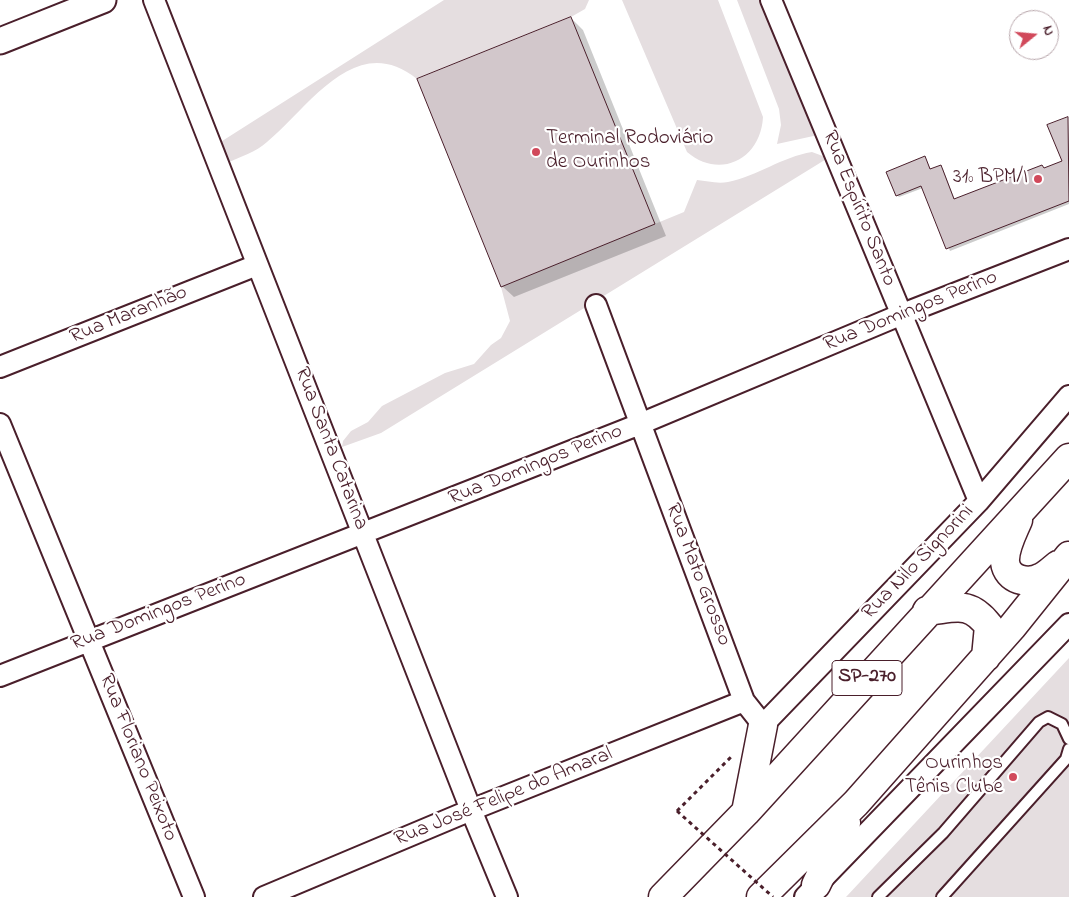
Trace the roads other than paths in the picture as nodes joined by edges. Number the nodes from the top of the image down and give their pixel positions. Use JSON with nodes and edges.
{"nodes":[{"id":1,"x":103,"y":0,"type":"edge"},
{"id":2,"x":154,"y":0,"type":"edge"},
{"id":3,"x":771,"y":0,"type":"edge"},
{"id":4,"x":0,"y":41,"type":"edge"},
{"id":5,"x":1069,"y":250,"type":"edge"},
{"id":6,"x":257,"y":264,"type":"junction"},
{"id":7,"x":596,"y":305,"type":"dead end"},
{"id":8,"x":900,"y":315,"type":"junction"},
{"id":9,"x":0,"y":366,"type":"edge"},
{"id":10,"x":1069,"y":396,"type":"edge"},
{"id":11,"x":0,"y":424,"type":"edge"},
{"id":12,"x":640,"y":424,"type":"junction"},
{"id":13,"x":1069,"y":458,"type":"edge"},
{"id":14,"x":979,"y":501,"type":"junction"},
{"id":15,"x":1023,"y":510,"type":"junction"},
{"id":16,"x":363,"y":535,"type":"junction"},
{"id":17,"x":1067,"y":558,"type":"edge"},
{"id":18,"x":927,"y":611,"type":"junction"},
{"id":19,"x":1069,"y":624,"type":"edge"},
{"id":20,"x":88,"y":640,"type":"junction"},
{"id":21,"x":986,"y":657,"type":"junction"},
{"id":22,"x":0,"y":676,"type":"edge"},
{"id":23,"x":744,"y":701,"type":"junction"},
{"id":24,"x":764,"y":725,"type":"junction"},
{"id":25,"x":1069,"y":738,"type":"edge"},
{"id":26,"x":1069,"y":749,"type":"edge"},
{"id":27,"x":856,"y":803,"type":"junction"},
{"id":28,"x":471,"y":810,"type":"junction"},
{"id":29,"x":746,"y":812,"type":"junction"},
{"id":30,"x":810,"y":891,"type":"edge"},
{"id":31,"x":194,"y":897,"type":"edge"},
{"id":32,"x":264,"y":897,"type":"edge"},
{"id":33,"x":507,"y":897,"type":"edge"},
{"id":34,"x":663,"y":897,"type":"edge"},
{"id":35,"x":761,"y":897,"type":"edge"},
{"id":36,"x":878,"y":897,"type":"edge"},
{"id":37,"x":942,"y":897,"type":"edge"}],
"edges":[{"from":1,"to":4,"type":"street"},
{"from":2,"to":6,"type":"street","name":"Rua Santa Catarina"},
{"from":3,"to":8,"type":"street","name":"Rua Espírito Santo"},
{"from":5,"to":8,"type":"street","name":"Rua Domingos Perino"},
{"from":6,"to":9,"type":"street","name":"Rua Maranhão"},
{"from":6,"to":16,"type":"street","name":"Rua Santa Catarina"},
{"from":7,"to":12,"type":"street","name":"Rua Mato Grosso"},
{"from":8,"to":12,"type":"street","name":"Rua Domingos Perino"},
{"from":8,"to":14,"type":"street","name":"Rua Espírito Santo"},
{"from":10,"to":14,"type":"street","name":"Rua Nilo Signorini"},
{"from":11,"to":20,"type":"street","name":"Rua Floriano Peixoto"},
{"from":12,"to":16,"type":"street","name":"Rua Domingos Perino"},
{"from":12,"to":23,"type":"street","name":"Rua Mato Grosso"},
{"from":13,"to":15,"type":"highway","number":"SP-270"},
{"from":14,"to":24,"type":"street","name":"Rua Nilo Signorini"},
{"from":15,"to":17,"type":"highway"},
{"from":15,"to":18,"type":"highway","number":"SP-270"},
{"from":16,"to":20,"type":"street","name":"Rua Domingos Perino"},
{"from":16,"to":28,"type":"street","name":"Rua Santa Catarina"},
{"from":17,"to":21,"type":"highway"},
{"from":18,"to":21,"type":"highway"},
{"from":18,"to":29,"type":"highway","number":"SP-270"},
{"from":19,"to":30,"type":"street"},
{"from":20,"to":22,"type":"street","name":"Rua Domingos Perino"},
{"from":20,"to":31,"type":"street","name":"Rua Floriano Peixoto"},
{"from":21,"to":27,"type":"highway"},
{"from":23,"to":24,"type":"street","name":"Rua Mato Grosso"},
{"from":23,"to":28,"type":"street","name":"Rua José Felipe do Amaral"},
{"from":24,"to":29,"type":"highway"},
{"from":25,"to":36,"type":"lane"},
{"from":26,"to":37,"type":"lane"},
{"from":27,"to":30,"type":"highway"},
{"from":27,"to":35,"type":"highway"},
{"from":28,"to":32,"type":"street","name":"Rua José Felipe do Amaral"},
{"from":28,"to":33,"type":"street","name":"Rua Santa Catarina"},
{"from":29,"to":34,"type":"highway","number":"SP-270"}]}
